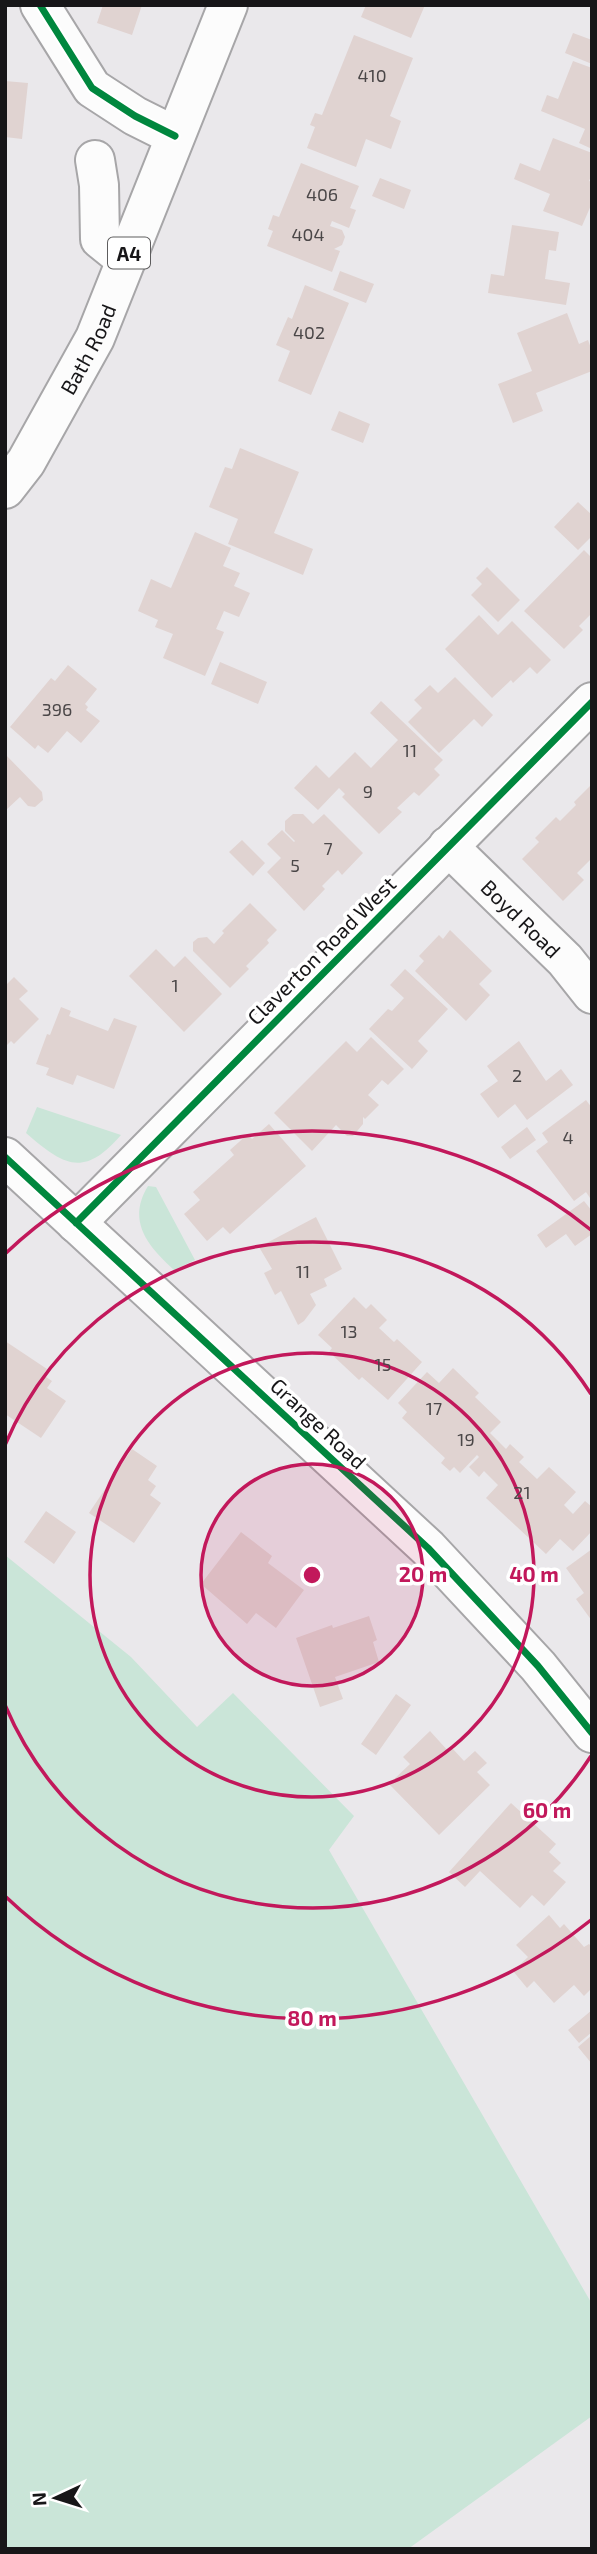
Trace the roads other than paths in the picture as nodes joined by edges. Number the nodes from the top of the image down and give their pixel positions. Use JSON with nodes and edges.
{"nodes":[{"id":1,"x":40,"y":5,"type":"edge"},
{"id":2,"x":228,"y":5,"type":"edge"},
{"id":3,"x":175,"y":136,"type":"junction"},
{"id":4,"x":95,"y":159,"type":"dead end"},
{"id":5,"x":126,"y":260,"type":"junction"},
{"id":6,"x":5,"y":489,"type":"edge"},
{"id":7,"x":592,"y":702,"type":"edge"},
{"id":8,"x":448,"y":846,"type":"junction"},
{"id":9,"x":592,"y":994,"type":"edge"},
{"id":10,"x":5,"y":1157,"type":"edge"},
{"id":11,"x":76,"y":1223,"type":"junction"},
{"id":12,"x":592,"y":1733,"type":"edge"}],
"edges":[{"from":1,"to":3,"type":"main road"},
{"from":2,"to":3,"type":"main road","name":"Bath Road","number":"A4"},
{"from":3,"to":5,"type":"main road","name":"Bath Road","number":"A4"},
{"from":4,"to":5,"type":"main road"},
{"from":5,"to":6,"type":"main road","name":"Bath Road","number":"A4"},
{"from":7,"to":8,"type":"main road","name":"Claverton Road West"},
{"from":8,"to":9,"type":"main road","name":"Boyd Road"},
{"from":8,"to":11,"type":"main road","name":"Claverton Road West"},
{"from":10,"to":11,"type":"main road","name":"Grange Road"},
{"from":11,"to":12,"type":"main road","name":"Grange Road"}]}
